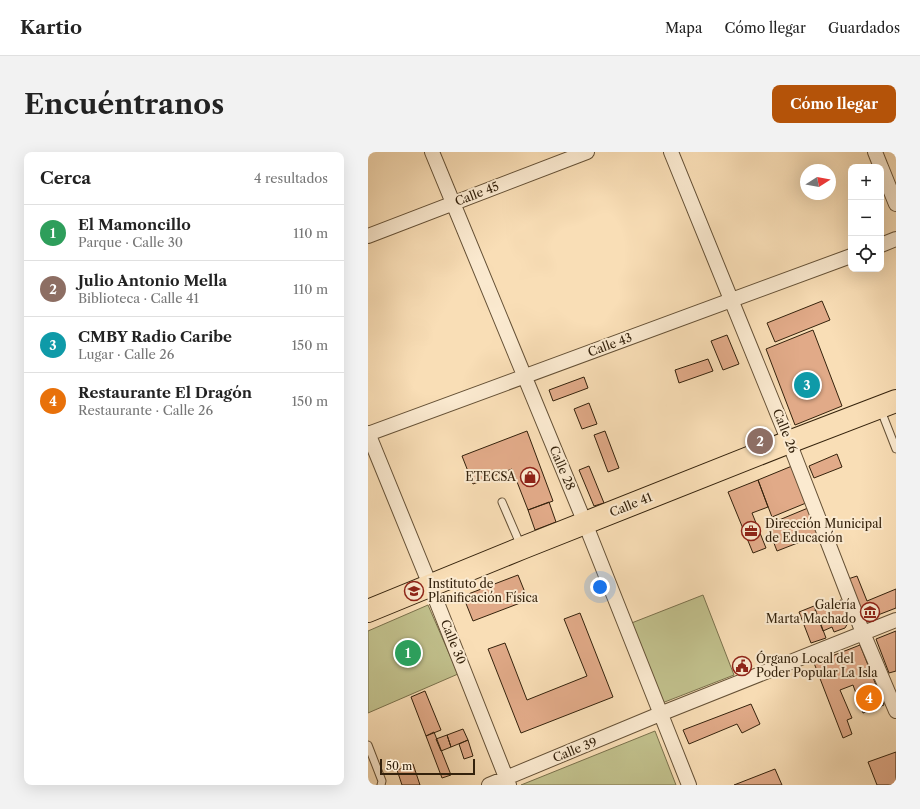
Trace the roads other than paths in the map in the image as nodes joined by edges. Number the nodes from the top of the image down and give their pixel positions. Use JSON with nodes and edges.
{"nodes":[{"id":1,"x":432,"y":152,"type":"edge"},
{"id":2,"x":587,"y":152,"type":"edge"},
{"id":3,"x":671,"y":152,"type":"edge"},
{"id":4,"x":875,"y":152,"type":"edge"},
{"id":5,"x":880,"y":164,"type":"edge"},
{"id":6,"x":884,"y":174,"type":"edge"},
{"id":7,"x":453,"y":203,"type":"junction"},
{"id":8,"x":896,"y":204,"type":"edge"},
{"id":9,"x":368,"y":236,"type":"edge"},
{"id":10,"x":896,"y":239,"type":"edge"},
{"id":11,"x":884,"y":244,"type":"edge"},
{"id":12,"x":848,"y":257,"type":"edge"},
{"id":13,"x":732,"y":300,"type":"junction"},
{"id":14,"x":524,"y":377,"type":"junction"},
{"id":15,"x":888,"y":405,"type":"edge"},
{"id":16,"x":368,"y":434,"type":"edge"},
{"id":17,"x":789,"y":442,"type":"junction"},
{"id":18,"x":896,"y":449,"type":"edge"},
{"id":19,"x":502,"y":502,"type":"dead end"},
{"id":20,"x":585,"y":523,"type":"junction"},
{"id":21,"x":522,"y":548,"type":"junction"},
{"id":22,"x":430,"y":585,"type":"junction"},
{"id":23,"x":368,"y":611,"type":"edge"},
{"id":24,"x":896,"y":620,"type":"edge"},
{"id":25,"x":863,"y":633,"type":"junction"},
{"id":26,"x":896,"y":711,"type":"edge"},
{"id":27,"x":660,"y":714,"type":"junction"},
{"id":28,"x":368,"y":745,"type":"edge"},
{"id":29,"x":508,"y":782,"type":"edge"},
{"id":30,"x":381,"y":785,"type":"edge"},
{"id":31,"x":489,"y":785,"type":"edge"},
{"id":32,"x":689,"y":785,"type":"edge"}],
"edges":[{"from":1,"to":7,"type":"street","name":"Calle 28"},
{"from":2,"to":7,"type":"street","name":"Calle 45"},
{"from":3,"to":13,"type":"street","name":"Calle 26"},
{"from":4,"to":5,"type":"street"},
{"from":6,"to":8,"type":"street"},
{"from":7,"to":9,"type":"street","name":"Calle 45"},
{"from":7,"to":14,"type":"street","name":"Calle 28"},
{"from":10,"to":11,"type":"street"},
{"from":12,"to":13,"type":"street","name":"Calle 43"},
{"from":13,"to":14,"type":"street","name":"Calle 43"},
{"from":13,"to":17,"type":"street","name":"Calle 26"},
{"from":14,"to":16,"type":"street","name":"Calle 43"},
{"from":14,"to":20,"type":"street","name":"Calle 28"},
{"from":15,"to":17,"type":"main road","name":"Calle 41"},
{"from":15,"to":18,"type":"lane"},
{"from":16,"to":22,"type":"street","name":"Calle 30"},
{"from":17,"to":20,"type":"main road","name":"Calle 41"},
{"from":17,"to":25,"type":"street","name":"Calle 26"},
{"from":19,"to":21,"type":"lane"},
{"from":20,"to":21,"type":"main road","name":"Calle 41"},
{"from":20,"to":27,"type":"street","name":"Calle 28"},
{"from":21,"to":22,"type":"main road","name":"Calle 41"},
{"from":22,"to":23,"type":"main road","name":"Calle 41"},
{"from":22,"to":29,"type":"street","name":"Calle 30"},
{"from":24,"to":25,"type":"street","name":"Calle 39"},
{"from":25,"to":26,"type":"street","name":"Calle 26"},
{"from":25,"to":27,"type":"street","name":"Calle 39"},
{"from":27,"to":29,"type":"street","name":"Calle 39"},
{"from":27,"to":32,"type":"street","name":"Calle 28"},
{"from":28,"to":30,"type":"lane"},
{"from":29,"to":31,"type":"street","name":"Calle 39"}]}
